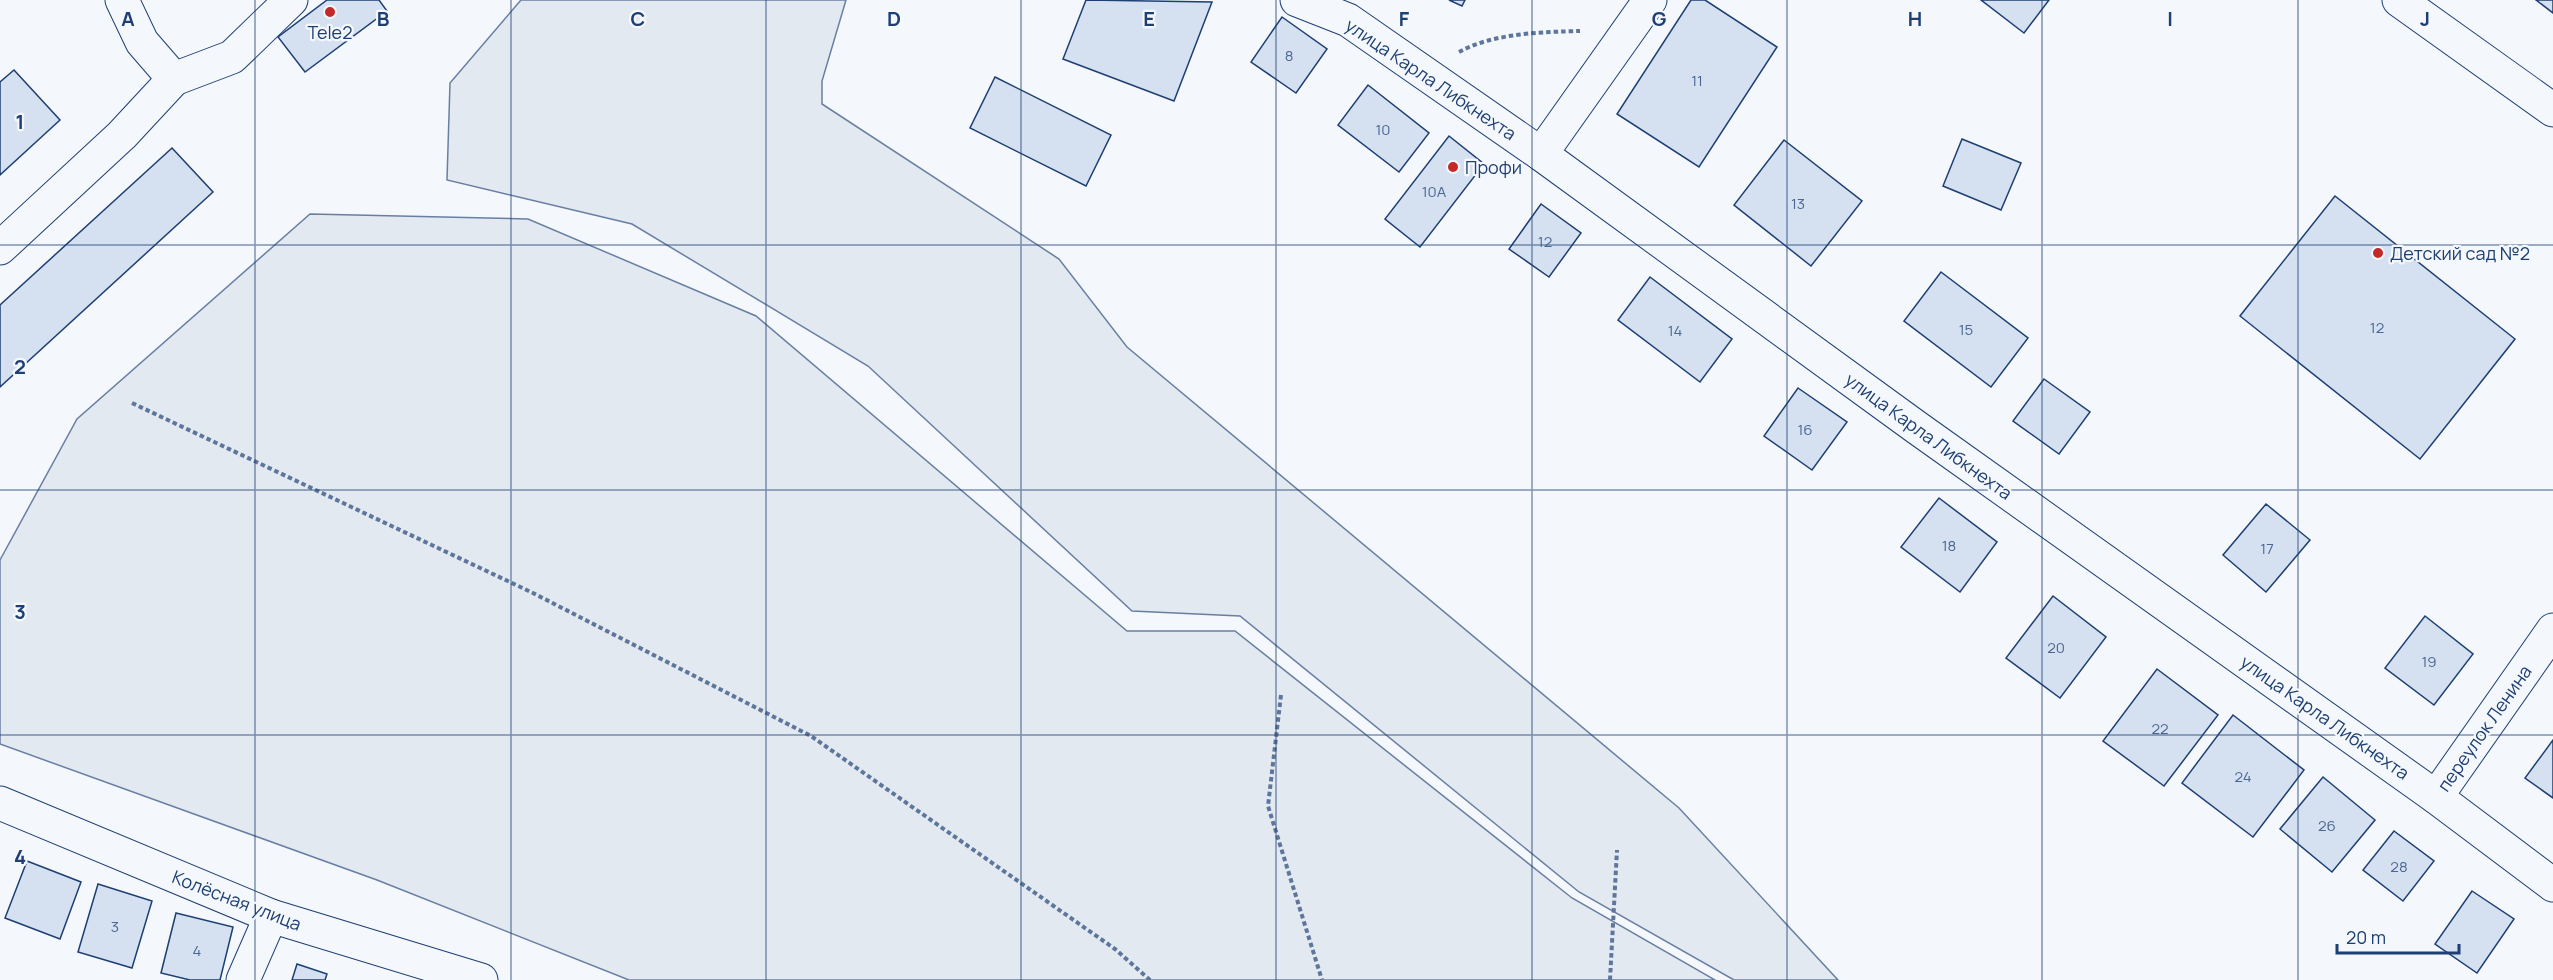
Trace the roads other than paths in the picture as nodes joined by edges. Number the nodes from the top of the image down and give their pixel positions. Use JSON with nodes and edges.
{"nodes":[{"id":1,"x":122,"y":0,"type":"edge"},
{"id":2,"x":291,"y":0,"type":"edge"},
{"id":3,"x":1297,"y":0,"type":"edge"},
{"id":4,"x":1650,"y":0,"type":"edge"},
{"id":5,"x":2399,"y":0,"type":"edge"},
{"id":6,"x":174,"y":80,"type":"junction"},
{"id":7,"x":2553,"y":110,"type":"edge"},
{"id":8,"x":1541,"y":154,"type":"junction"},
{"id":9,"x":0,"y":248,"type":"edge"},
{"id":10,"x":2553,"y":630,"type":"edge"},
{"id":11,"x":2436,"y":797,"type":"junction"},
{"id":12,"x":0,"y":803,"type":"edge"},
{"id":13,"x":2553,"y":885,"type":"edge"},
{"id":14,"x":271,"y":916,"type":"junction"},
{"id":15,"x":243,"y":980,"type":"edge"},
{"id":16,"x":481,"y":980,"type":"edge"}],
"edges":[{"from":1,"to":6,"type":"street"},
{"from":2,"to":6,"type":"street"},
{"from":3,"to":8,"type":"street","name":"улица Карла Либкнехта"},
{"from":4,"to":8,"type":"street"},
{"from":5,"to":7,"type":"street"},
{"from":6,"to":9,"type":"street"},
{"from":8,"to":11,"type":"street","name":"улица Карла Либкнехта"},
{"from":10,"to":11,"type":"street","name":"переулок Ленина"},
{"from":11,"to":13,"type":"street","name":"улица Карла Либкнехта"},
{"from":12,"to":14,"type":"street","name":"Колёсная улица"},
{"from":14,"to":15,"type":"street"},
{"from":14,"to":16,"type":"street","name":"Колёсная улица"}]}
